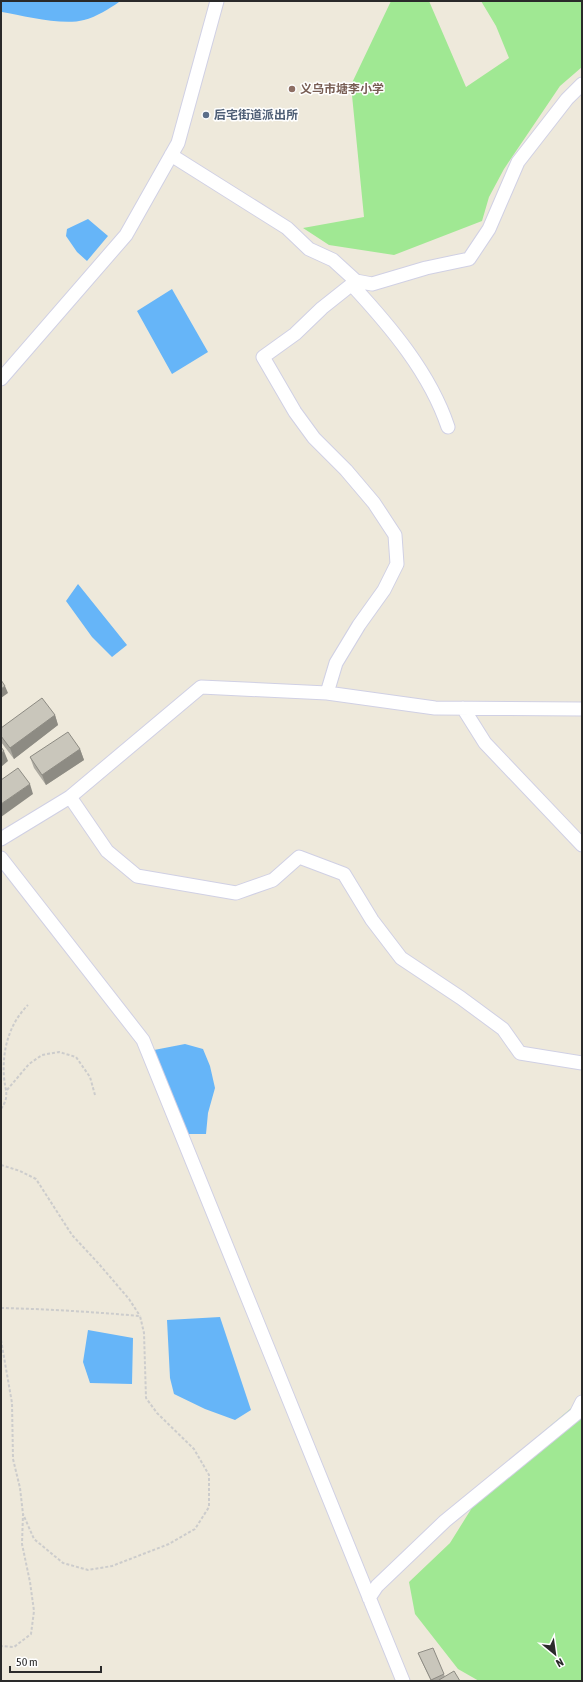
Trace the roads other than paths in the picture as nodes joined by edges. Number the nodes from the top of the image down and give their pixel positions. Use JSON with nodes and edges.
{"nodes":[{"id":1,"x":218,"y":1,"type":"edge"},
{"id":2,"x":582,"y":84,"type":"edge"},
{"id":3,"x":171,"y":155,"type":"junction"},
{"id":4,"x":354,"y":283,"type":"junction"},
{"id":5,"x":1,"y":379,"type":"edge"},
{"id":6,"x":448,"y":427,"type":"dead end"},
{"id":7,"x":327,"y":693,"type":"junction"},
{"id":8,"x":463,"y":708,"type":"junction"},
{"id":9,"x":582,"y":709,"type":"edge"},
{"id":10,"x":70,"y":797,"type":"junction"},
{"id":11,"x":1,"y":839,"type":"edge"},
{"id":12,"x":582,"y":845,"type":"edge"},
{"id":13,"x":1,"y":858,"type":"edge"},
{"id":14,"x":582,"y":1063,"type":"edge"},
{"id":15,"x":582,"y":1402,"type":"edge"},
{"id":16,"x":369,"y":1598,"type":"junction"},
{"id":17,"x":403,"y":1681,"type":"edge"}],
"edges":[{"from":1,"to":3,"type":"street"},
{"from":2,"to":4,"type":"street"},
{"from":3,"to":4,"type":"street"},
{"from":3,"to":5,"type":"street"},
{"from":4,"to":6,"type":"street"},
{"from":4,"to":7,"type":"street"},
{"from":7,"to":8,"type":"street"},
{"from":7,"to":10,"type":"street"},
{"from":8,"to":9,"type":"street"},
{"from":8,"to":12,"type":"street"},
{"from":10,"to":11,"type":"street"},
{"from":10,"to":14,"type":"street"},
{"from":13,"to":16,"type":"street"},
{"from":15,"to":16,"type":"street"},
{"from":16,"to":17,"type":"street"}]}
